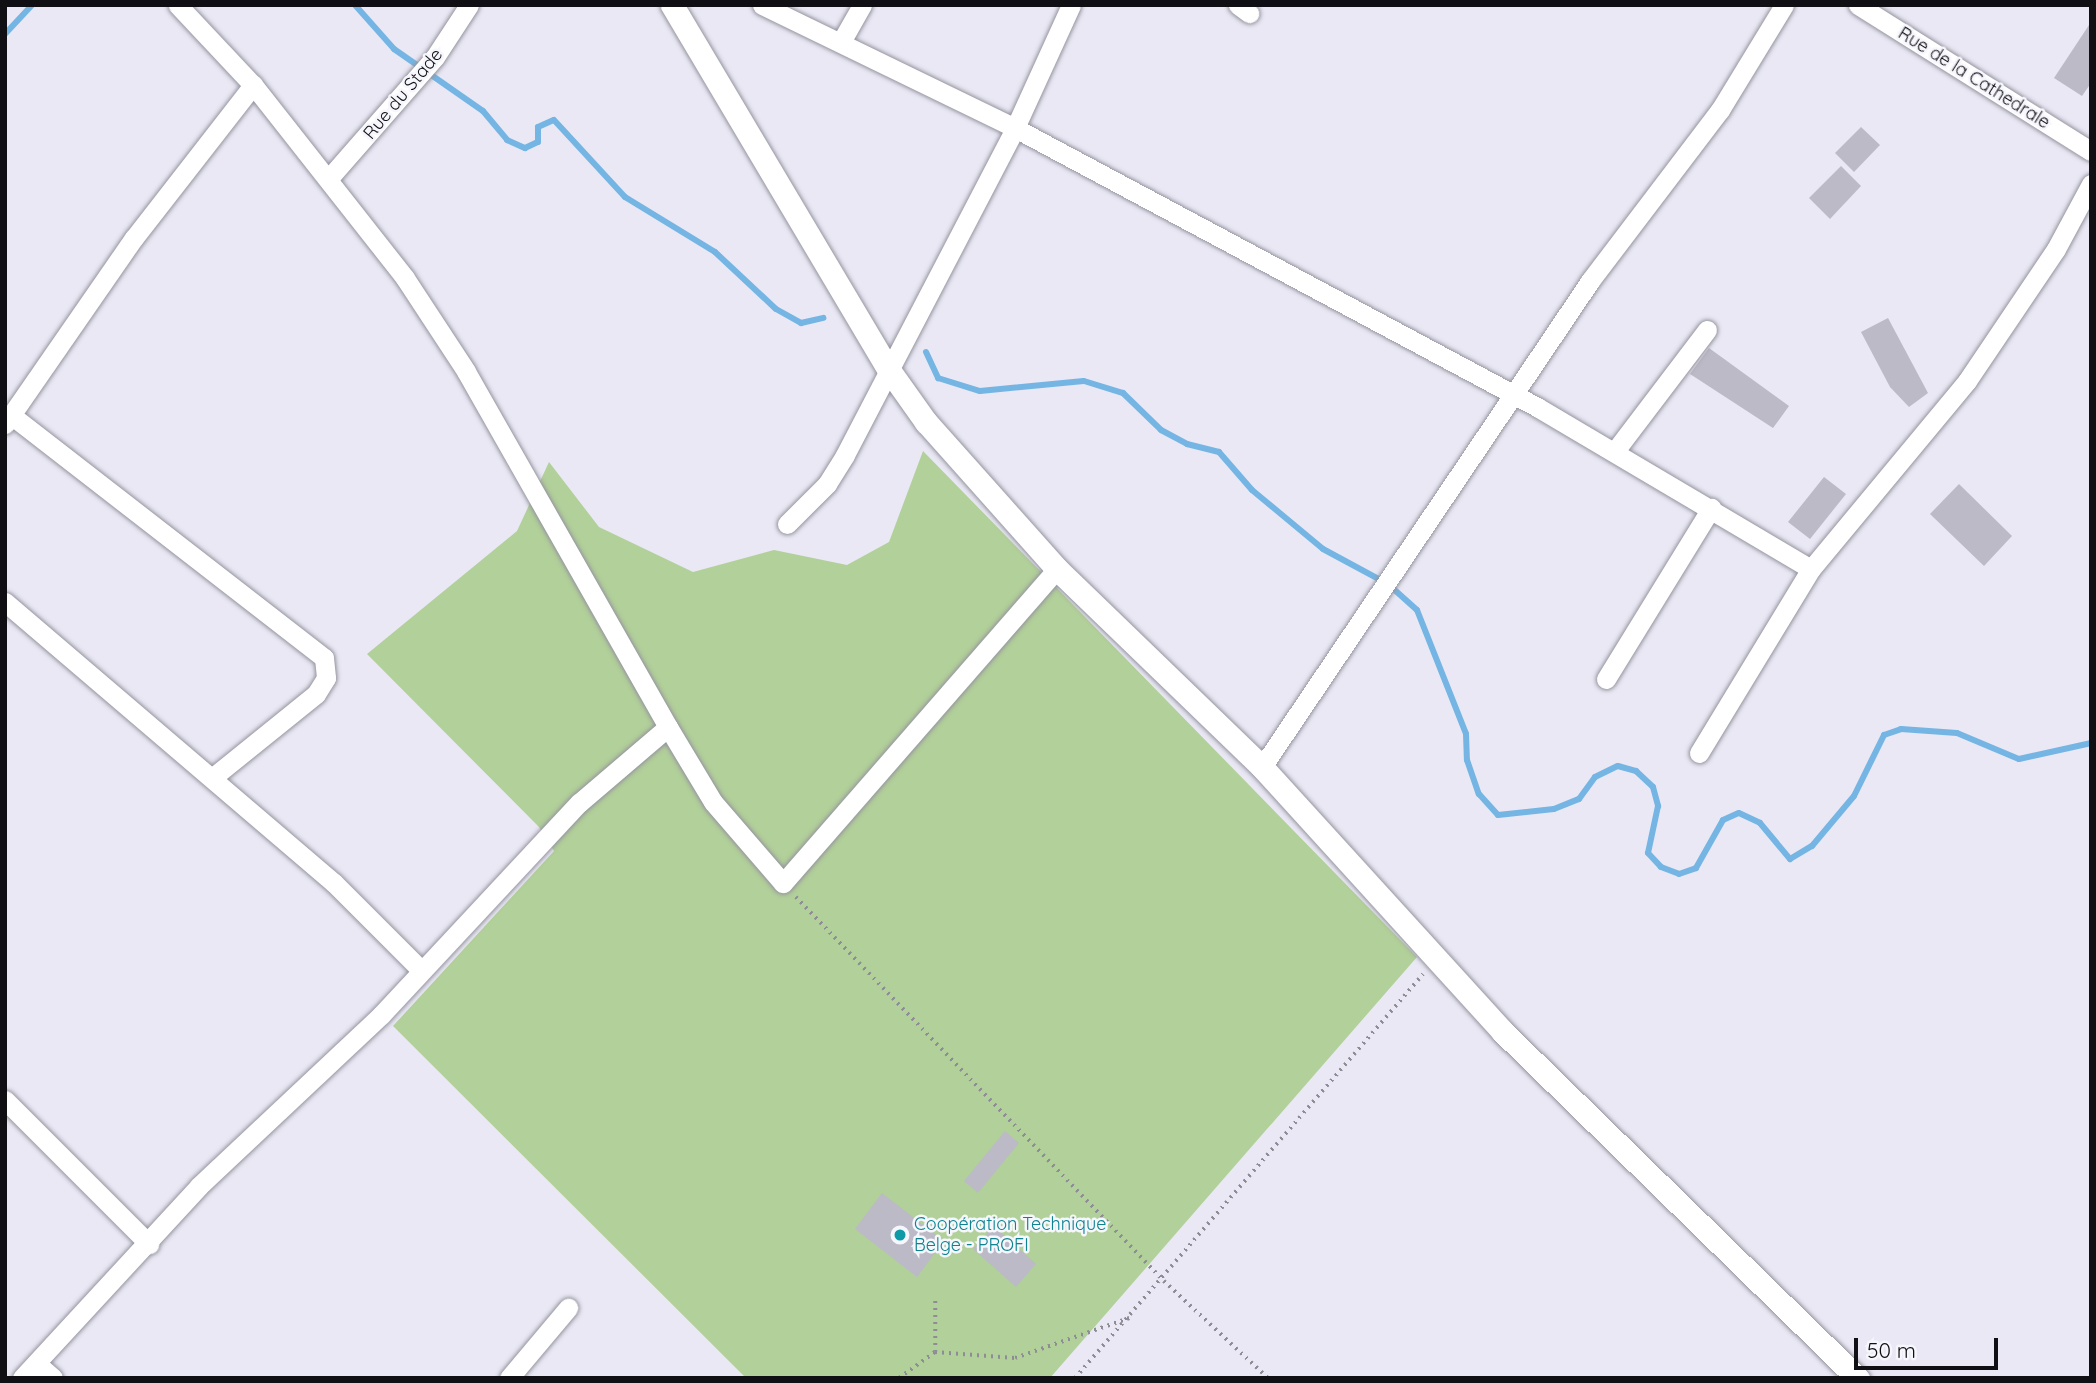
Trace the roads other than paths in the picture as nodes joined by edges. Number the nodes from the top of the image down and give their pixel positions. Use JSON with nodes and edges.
{"nodes":[{"id":1,"x":178,"y":5,"type":"edge"},
{"id":2,"x":469,"y":5,"type":"edge"},
{"id":3,"x":673,"y":5,"type":"edge"},
{"id":4,"x":762,"y":5,"type":"edge"},
{"id":5,"x":862,"y":5,"type":"edge"},
{"id":6,"x":1784,"y":5,"type":"edge"},
{"id":7,"x":1858,"y":5,"type":"edge"},
{"id":8,"x":1063,"y":8,"type":"edge"},
{"id":9,"x":841,"y":42,"type":"junction"},
{"id":10,"x":253,"y":85,"type":"junction"},
{"id":11,"x":1015,"y":128,"type":"junction"},
{"id":12,"x":2091,"y":151,"type":"edge"},
{"id":13,"x":330,"y":177,"type":"junction"},
{"id":14,"x":2091,"y":184,"type":"edge"},
{"id":15,"x":1707,"y":330,"type":"dead end"},
{"id":16,"x":889,"y":370,"type":"junction"},
{"id":17,"x":1513,"y":395,"type":"junction"},
{"id":18,"x":8,"y":419,"type":"edge"},
{"id":19,"x":1615,"y":451,"type":"junction"},
{"id":20,"x":1711,"y":508,"type":"junction"},
{"id":21,"x":787,"y":524,"type":"dead end"},
{"id":22,"x":1057,"y":569,"type":"junction"},
{"id":23,"x":1811,"y":569,"type":"junction"},
{"id":24,"x":5,"y":602,"type":"edge"},
{"id":25,"x":1606,"y":679,"type":"dead end"},
{"id":26,"x":668,"y":727,"type":"junction"},
{"id":27,"x":1699,"y":753,"type":"dead end"},
{"id":28,"x":1262,"y":767,"type":"junction"},
{"id":29,"x":213,"y":777,"type":"junction"},
{"id":30,"x":420,"y":969,"type":"junction"},
{"id":31,"x":5,"y":1100,"type":"edge"},
{"id":32,"x":149,"y":1244,"type":"junction"},
{"id":33,"x":568,"y":1308,"type":"dead end"},
{"id":34,"x":37,"y":1364,"type":"junction"},
{"id":35,"x":22,"y":1378,"type":"edge"},
{"id":36,"x":53,"y":1378,"type":"edge"},
{"id":37,"x":509,"y":1378,"type":"edge"},
{"id":38,"x":1858,"y":1378,"type":"edge"}],
"edges":[{"from":1,"to":10,"type":"street"},
{"from":2,"to":13,"type":"street","name":"Rue du Stade"},
{"from":3,"to":16,"type":"street"},
{"from":4,"to":9,"type":"street"},
{"from":5,"to":9,"type":"street"},
{"from":6,"to":17,"type":"street"},
{"from":7,"to":12,"type":"street","name":"Rue de la Cathedrale"},
{"from":8,"to":11,"type":"street"},
{"from":9,"to":11,"type":"street"},
{"from":10,"to":13,"type":"street"},
{"from":10,"to":18,"type":"street"},
{"from":11,"to":16,"type":"street"},
{"from":11,"to":17,"type":"street"},
{"from":13,"to":26,"type":"street"},
{"from":14,"to":23,"type":"street"},
{"from":15,"to":19,"type":"street"},
{"from":16,"to":21,"type":"street"},
{"from":16,"to":22,"type":"street"},
{"from":17,"to":19,"type":"street"},
{"from":17,"to":28,"type":"street"},
{"from":18,"to":29,"type":"street"},
{"from":19,"to":20,"type":"street"},
{"from":20,"to":23,"type":"street"},
{"from":20,"to":25,"type":"street"},
{"from":22,"to":26,"type":"street"},
{"from":22,"to":28,"type":"street"},
{"from":23,"to":27,"type":"street"},
{"from":24,"to":29,"type":"street"},
{"from":26,"to":30,"type":"street"},
{"from":28,"to":38,"type":"street"},
{"from":29,"to":30,"type":"street"},
{"from":30,"to":32,"type":"street"},
{"from":31,"to":32,"type":"street"},
{"from":32,"to":34,"type":"street"},
{"from":33,"to":37,"type":"street"},
{"from":34,"to":35,"type":"street"},
{"from":34,"to":36,"type":"street"}]}
